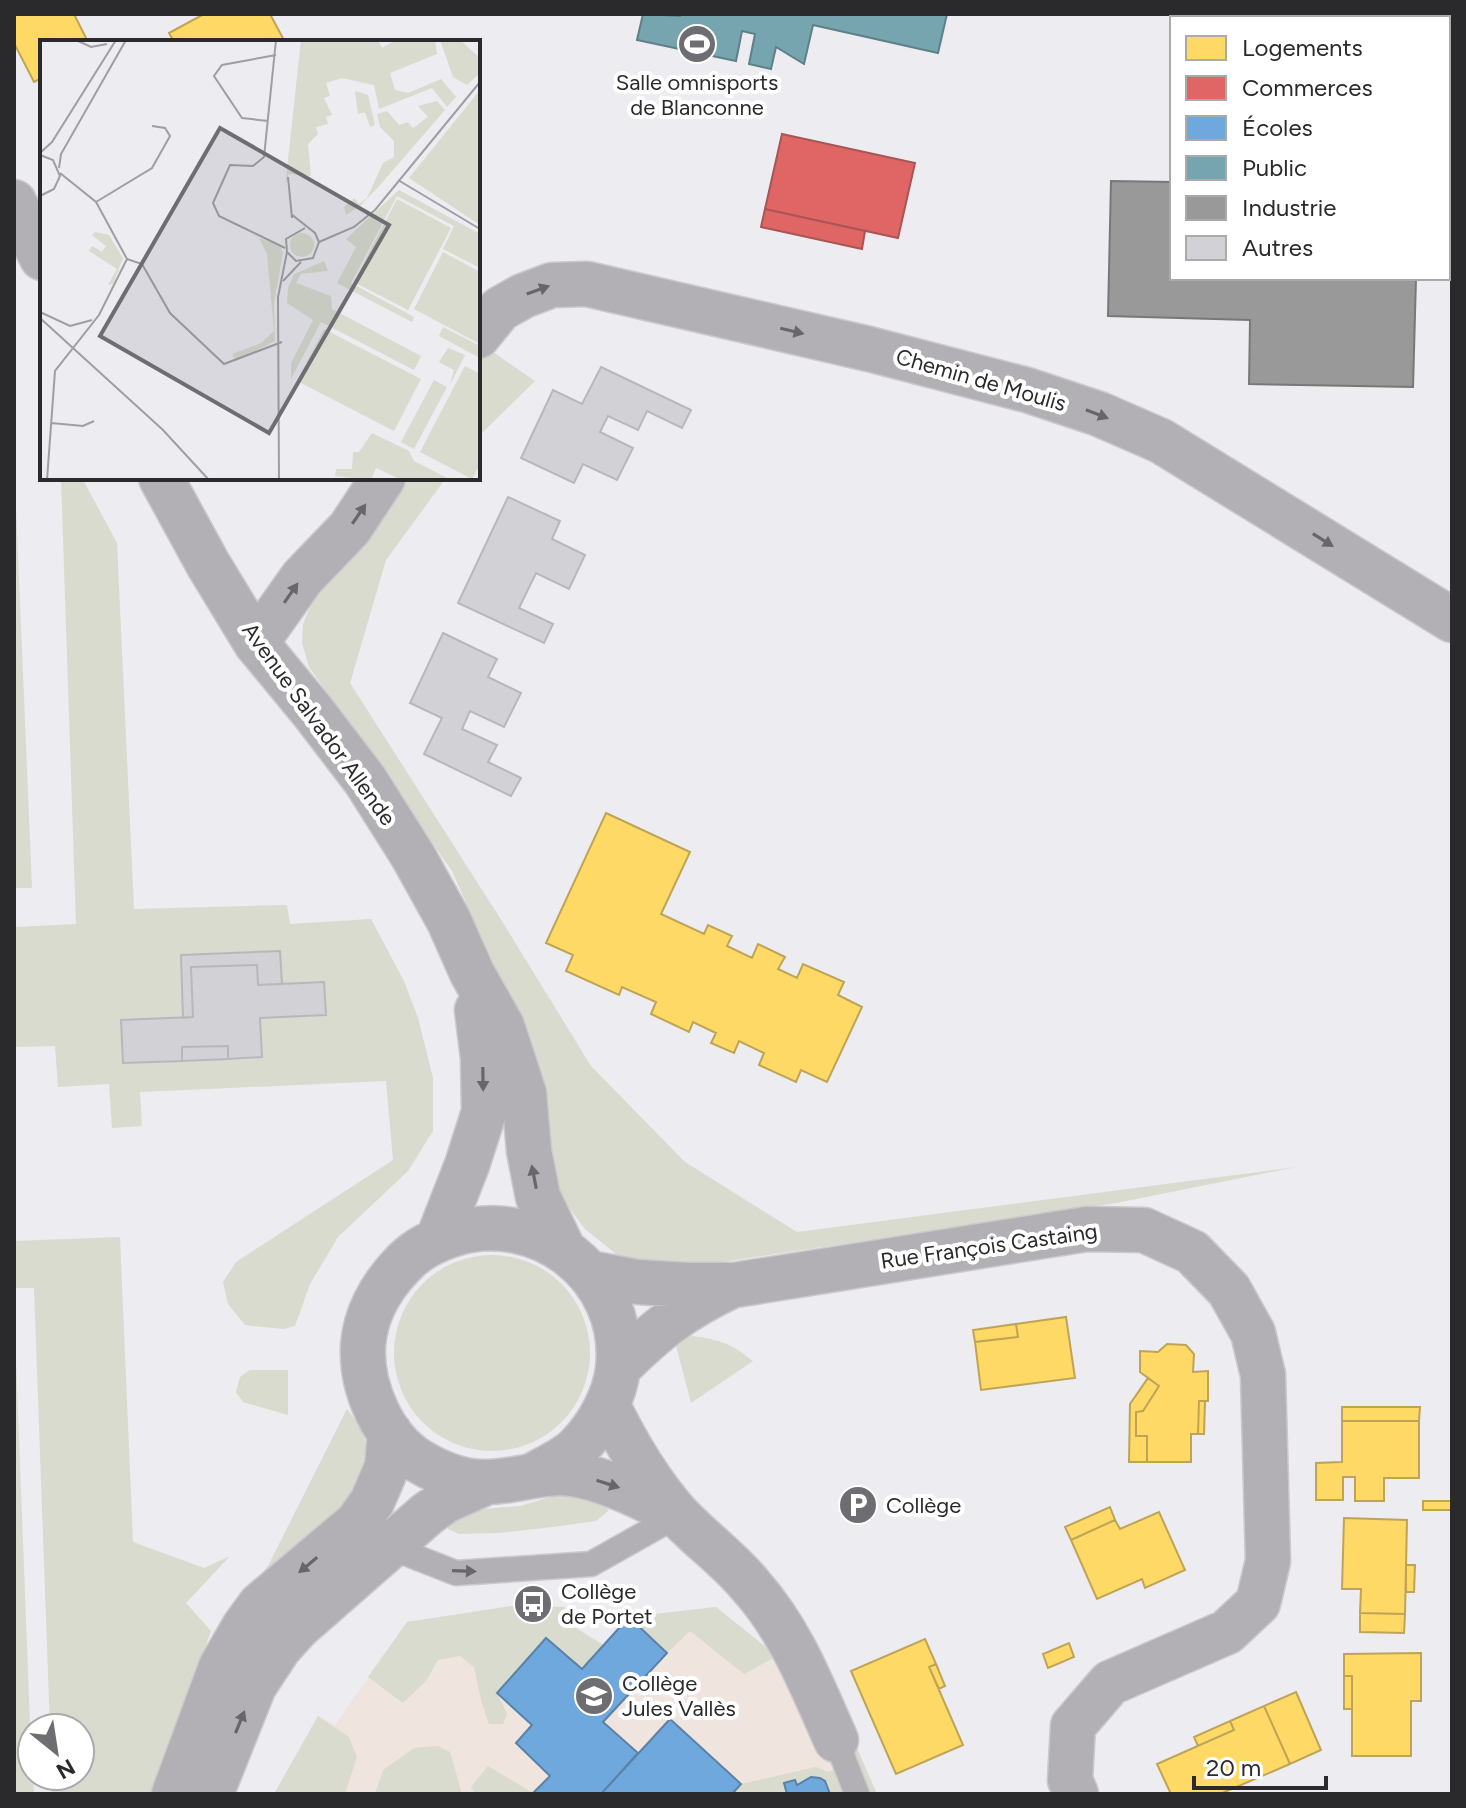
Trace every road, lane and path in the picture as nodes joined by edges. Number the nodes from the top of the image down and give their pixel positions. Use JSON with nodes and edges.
{"nodes":[{"id":1,"x":14,"y":202,"type":"edge"},
{"id":2,"x":40,"y":254,"type":"edge"},
{"id":3,"x":480,"y":334,"type":"edge"},
{"id":4,"x":162,"y":480,"type":"edge"},
{"id":5,"x":382,"y":480,"type":"edge"},
{"id":6,"x":1452,"y":620,"type":"edge"},
{"id":7,"x":256,"y":643,"type":"junction"},
{"id":8,"x":472,"y":973,"type":"junction"},
{"id":9,"x":438,"y":1239,"type":"junction"},
{"id":10,"x":576,"y":1261,"type":"junction"},
{"id":11,"x":735,"y":1285,"type":"junction"},
{"id":12,"x":613,"y":1387,"type":"junction"},
{"id":13,"x":390,"y":1433,"type":"junction"},
{"id":14,"x":532,"y":1476,"type":"junction"},
{"id":15,"x":487,"y":1482,"type":"junction"},
{"id":16,"x":678,"y":1515,"type":"junction"},
{"id":17,"x":374,"y":1535,"type":"junction"},
{"id":18,"x":836,"y":1740,"type":"joint"},
{"id":19,"x":174,"y":1794,"type":"edge"},
{"id":20,"x":211,"y":1794,"type":"edge"},
{"id":21,"x":857,"y":1794,"type":"edge"},
{"id":22,"x":1076,"y":1794,"type":"edge"}],
"edges":[{"from":1,"to":2,"type":"street"},
{"from":3,"to":6,"type":"street","name":"Chemin de Moulis","one_way":true},
{"from":4,"to":7,"type":"street","name":"Avenue Salvador Allende"},
{"from":7,"to":5,"type":"street","one_way":true},
{"from":7,"to":8,"type":"street","name":"Avenue Salvador Allende"},
{"from":8,"to":9,"type":"street","name":"Avenue Salvador Allende","one_way":true},
{"from":10,"to":8,"type":"street","name":"Avenue Salvador Allende","one_way":true},
{"from":9,"to":10,"type":"street"},
{"from":9,"to":13,"type":"street"},
{"from":10,"to":11,"type":"street","name":"Rue François Castaing"},
{"from":10,"to":12,"type":"street"},
{"from":11,"to":12,"type":"street","name":"Rue François Castaing"},
{"from":11,"to":22,"type":"street","name":"Rue François Castaing"},
{"from":12,"to":14,"type":"street"},
{"from":12,"to":16,"type":"street"},
{"from":13,"to":15,"type":"street"},
{"from":13,"to":17,"type":"street"},
{"from":14,"to":15,"type":"street"},
{"from":14,"to":16,"type":"street","one_way":true},
{"from":15,"to":17,"type":"street"},
{"from":17,"to":16,"type":"lane","one_way":true},
{"from":16,"to":18,"type":"street"},
{"from":17,"to":19,"type":"street","one_way":true},
{"from":20,"to":17,"type":"street","one_way":true},
{"from":18,"to":21,"type":"lane"}]}
